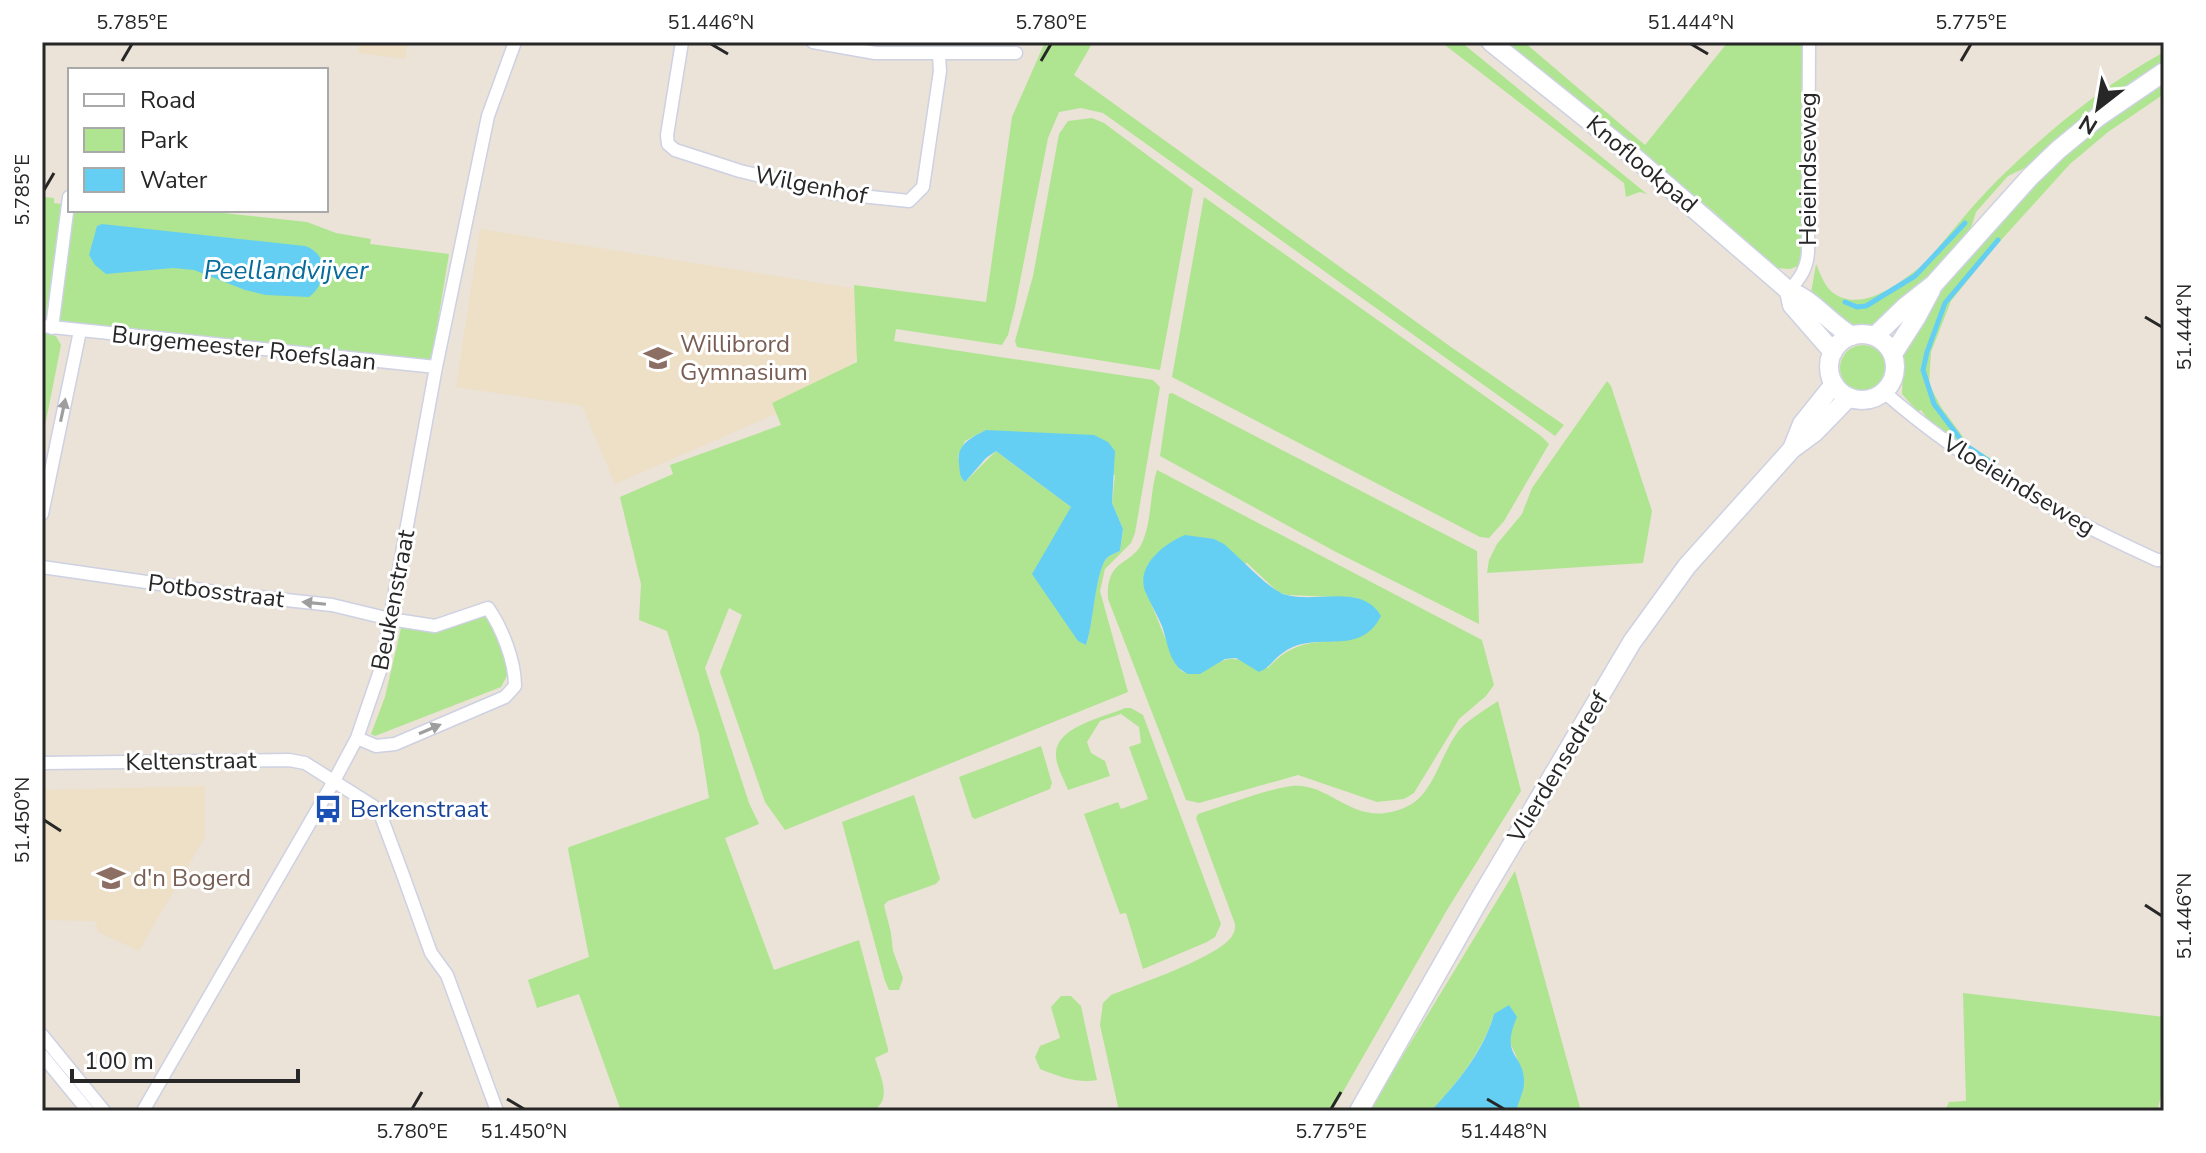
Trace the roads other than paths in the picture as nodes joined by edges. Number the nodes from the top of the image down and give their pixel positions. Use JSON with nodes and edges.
{"nodes":[{"id":1,"x":515,"y":42,"type":"edge"},
{"id":2,"x":682,"y":42,"type":"edge"},
{"id":3,"x":813,"y":42,"type":"edge"},
{"id":4,"x":1491,"y":42,"type":"edge"},
{"id":5,"x":1809,"y":42,"type":"edge"},
{"id":6,"x":1016,"y":53,"type":"dead end"},
{"id":7,"x":939,"y":55,"type":"junction"},
{"id":8,"x":2164,"y":72,"type":"edge"},
{"id":9,"x":68,"y":203,"type":"edge"},
{"id":10,"x":1934,"y":284,"type":"junction"},
{"id":11,"x":1789,"y":291,"type":"junction"},
{"id":12,"x":47,"y":327,"type":"edge"},
{"id":13,"x":80,"y":331,"type":"junction"},
{"id":14,"x":1852,"y":336,"type":"junction"},
{"id":15,"x":1875,"y":336,"type":"junction"},
{"id":16,"x":1833,"y":352,"type":"junction"},
{"id":17,"x":1893,"y":354,"type":"junction"},
{"id":18,"x":436,"y":367,"type":"junction"},
{"id":19,"x":1834,"y":384,"type":"junction"},
{"id":20,"x":1884,"y":392,"type":"junction"},
{"id":21,"x":1849,"y":397,"type":"junction"},
{"id":22,"x":1792,"y":449,"type":"junction"},
{"id":23,"x":42,"y":514,"type":"edge"},
{"id":24,"x":2164,"y":560,"type":"edge"},
{"id":25,"x":42,"y":567,"type":"edge"},
{"id":26,"x":390,"y":619,"type":"junction"},
{"id":27,"x":357,"y":738,"type":"junction"},
{"id":28,"x":42,"y":763,"type":"edge"},
{"id":29,"x":334,"y":781,"type":"junction"},
{"id":30,"x":42,"y":1035,"type":"edge"},
{"id":31,"x":42,"y":1055,"type":"edge"},
{"id":32,"x":88,"y":1111,"type":"edge"},
{"id":33,"x":104,"y":1111,"type":"edge"},
{"id":34,"x":143,"y":1111,"type":"edge"},
{"id":35,"x":497,"y":1111,"type":"edge"},
{"id":36,"x":1359,"y":1111,"type":"edge"}],
"edges":[{"from":1,"to":18,"type":"street","name":"Beukenstraat"},
{"from":2,"to":7,"type":"street","name":"Wilgenhof"},
{"from":3,"to":7,"type":"street"},
{"from":4,"to":11,"type":"main road","name":"Knoflookpad"},
{"from":5,"to":11,"type":"street","name":"Heieindseweg"},
{"from":6,"to":7,"type":"street"},
{"from":8,"to":10,"type":"main road"},
{"from":9,"to":12,"type":"street","name":"Burgemeester Roefslaan"},
{"from":10,"to":15,"type":"main road"},
{"from":10,"to":17,"type":"main road"},
{"from":11,"to":14,"type":"main road","name":"Knoflookpad"},
{"from":11,"to":16,"type":"main road","name":"Knoflookpad"},
{"from":12,"to":13,"type":"street","name":"Burgemeester Roefslaan"},
{"from":13,"to":18,"type":"street","name":"Burgemeester Roefslaan"},
{"from":23,"to":13,"type":"street","one_way":true},
{"from":14,"to":15,"type":"main road"},
{"from":14,"to":16,"type":"main road"},
{"from":15,"to":17,"type":"main road"},
{"from":16,"to":19,"type":"main road"},
{"from":17,"to":20,"type":"main road"},
{"from":18,"to":26,"type":"street","name":"Beukenstraat"},
{"from":19,"to":21,"type":"main road"},
{"from":19,"to":22,"type":"main road","name":"Vlierdensedreef"},
{"from":20,"to":21,"type":"main road"},
{"from":20,"to":24,"type":"street","name":"Vloeieindseweg"},
{"from":21,"to":22,"type":"main road","name":"Vlierdensedreef"},
{"from":22,"to":36,"type":"main road","name":"Vlierdensedreef"},
{"from":26,"to":25,"type":"street","name":"Potbosstraat","one_way":true},
{"from":26,"to":27,"type":"street","name":"Beukenstraat"},
{"from":27,"to":26,"type":"street","name":"Potbosstraat","one_way":true},
{"from":27,"to":29,"type":"street","name":"Beukenstraat"},
{"from":28,"to":29,"type":"street","name":"Keltenstraat"},
{"from":29,"to":34,"type":"street","name":"Beukenstraat"},
{"from":29,"to":35,"type":"street"},
{"from":30,"to":33,"type":"street"},
{"from":31,"to":32,"type":"street"}]}
